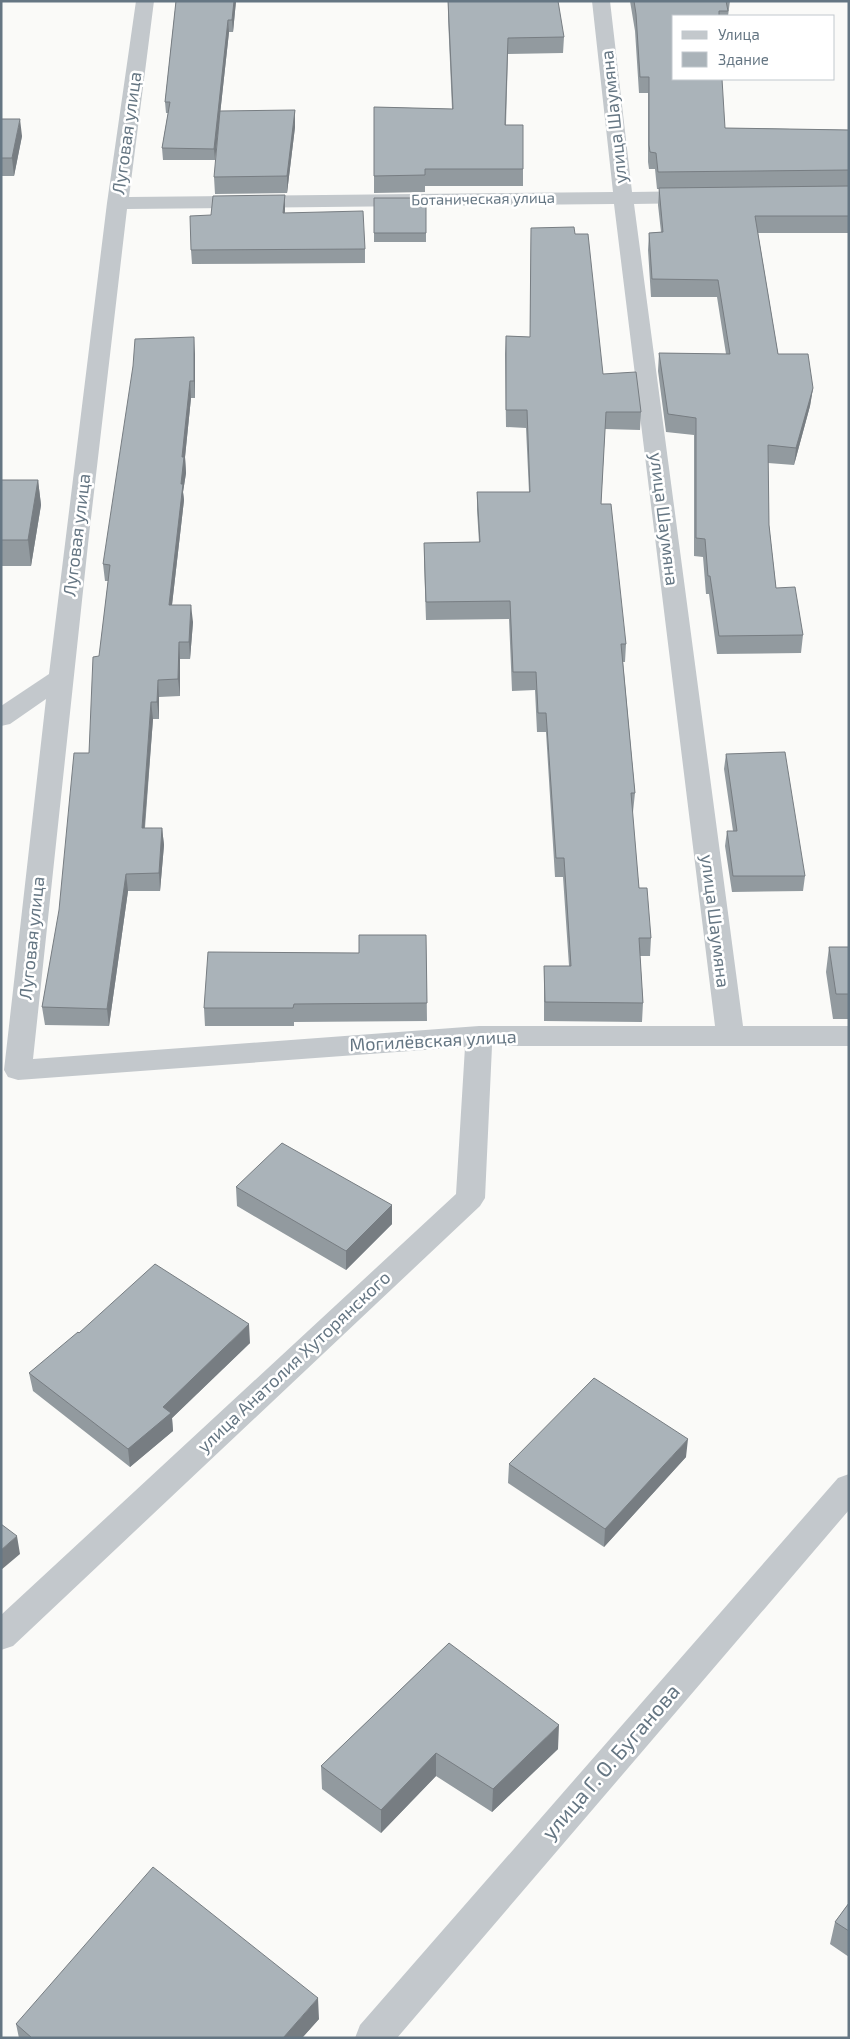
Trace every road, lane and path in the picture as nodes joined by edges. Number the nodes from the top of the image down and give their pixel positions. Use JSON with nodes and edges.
{"nodes":[{"id":1,"x":145,"y":1,"type":"edge"},
{"id":2,"x":602,"y":1,"type":"edge"},
{"id":3,"x":711,"y":196,"type":"edge"},
{"id":4,"x":623,"y":197,"type":"junction"},
{"id":5,"x":118,"y":203,"type":"junction"},
{"id":6,"x":60,"y":678,"type":"junction"},
{"id":7,"x":1,"y":718,"type":"edge"},
{"id":8,"x":479,"y":1036,"type":"junction"},
{"id":9,"x":730,"y":1036,"type":"junction"},
{"id":10,"x":849,"y":1036,"type":"edge"},
{"id":11,"x":9,"y":1077,"type":"edge"},
{"id":12,"x":849,"y":1487,"type":"edge"},
{"id":13,"x":1,"y":1636,"type":"edge"},
{"id":14,"x":373,"y":2038,"type":"edge"}],
"edges":[{"from":1,"to":5,"type":"street","name":"Луговая улица"},
{"from":2,"to":4,"type":"street","name":"улица Шаумяна"},
{"from":3,"to":4,"type":"street","name":"Ботаническая улица"},
{"from":4,"to":5,"type":"street","name":"Ботаническая улица"},
{"from":4,"to":9,"type":"street","name":"улица Шаумяна"},
{"from":5,"to":6,"type":"street","name":"Луговая улица"},
{"from":6,"to":7,"type":"street"},
{"from":6,"to":11,"type":"street","name":"Луговая улица"},
{"from":8,"to":9,"type":"street","name":"Могилёвская улица"},
{"from":8,"to":11,"type":"street","name":"Могилёвская улица"},
{"from":8,"to":13,"type":"street","name":"улица Анатолия Хуторянского"},
{"from":9,"to":10,"type":"street","name":"Могилёвская улица"},
{"from":12,"to":14,"type":"street","name":"улица Г. О. Буганова"}]}
